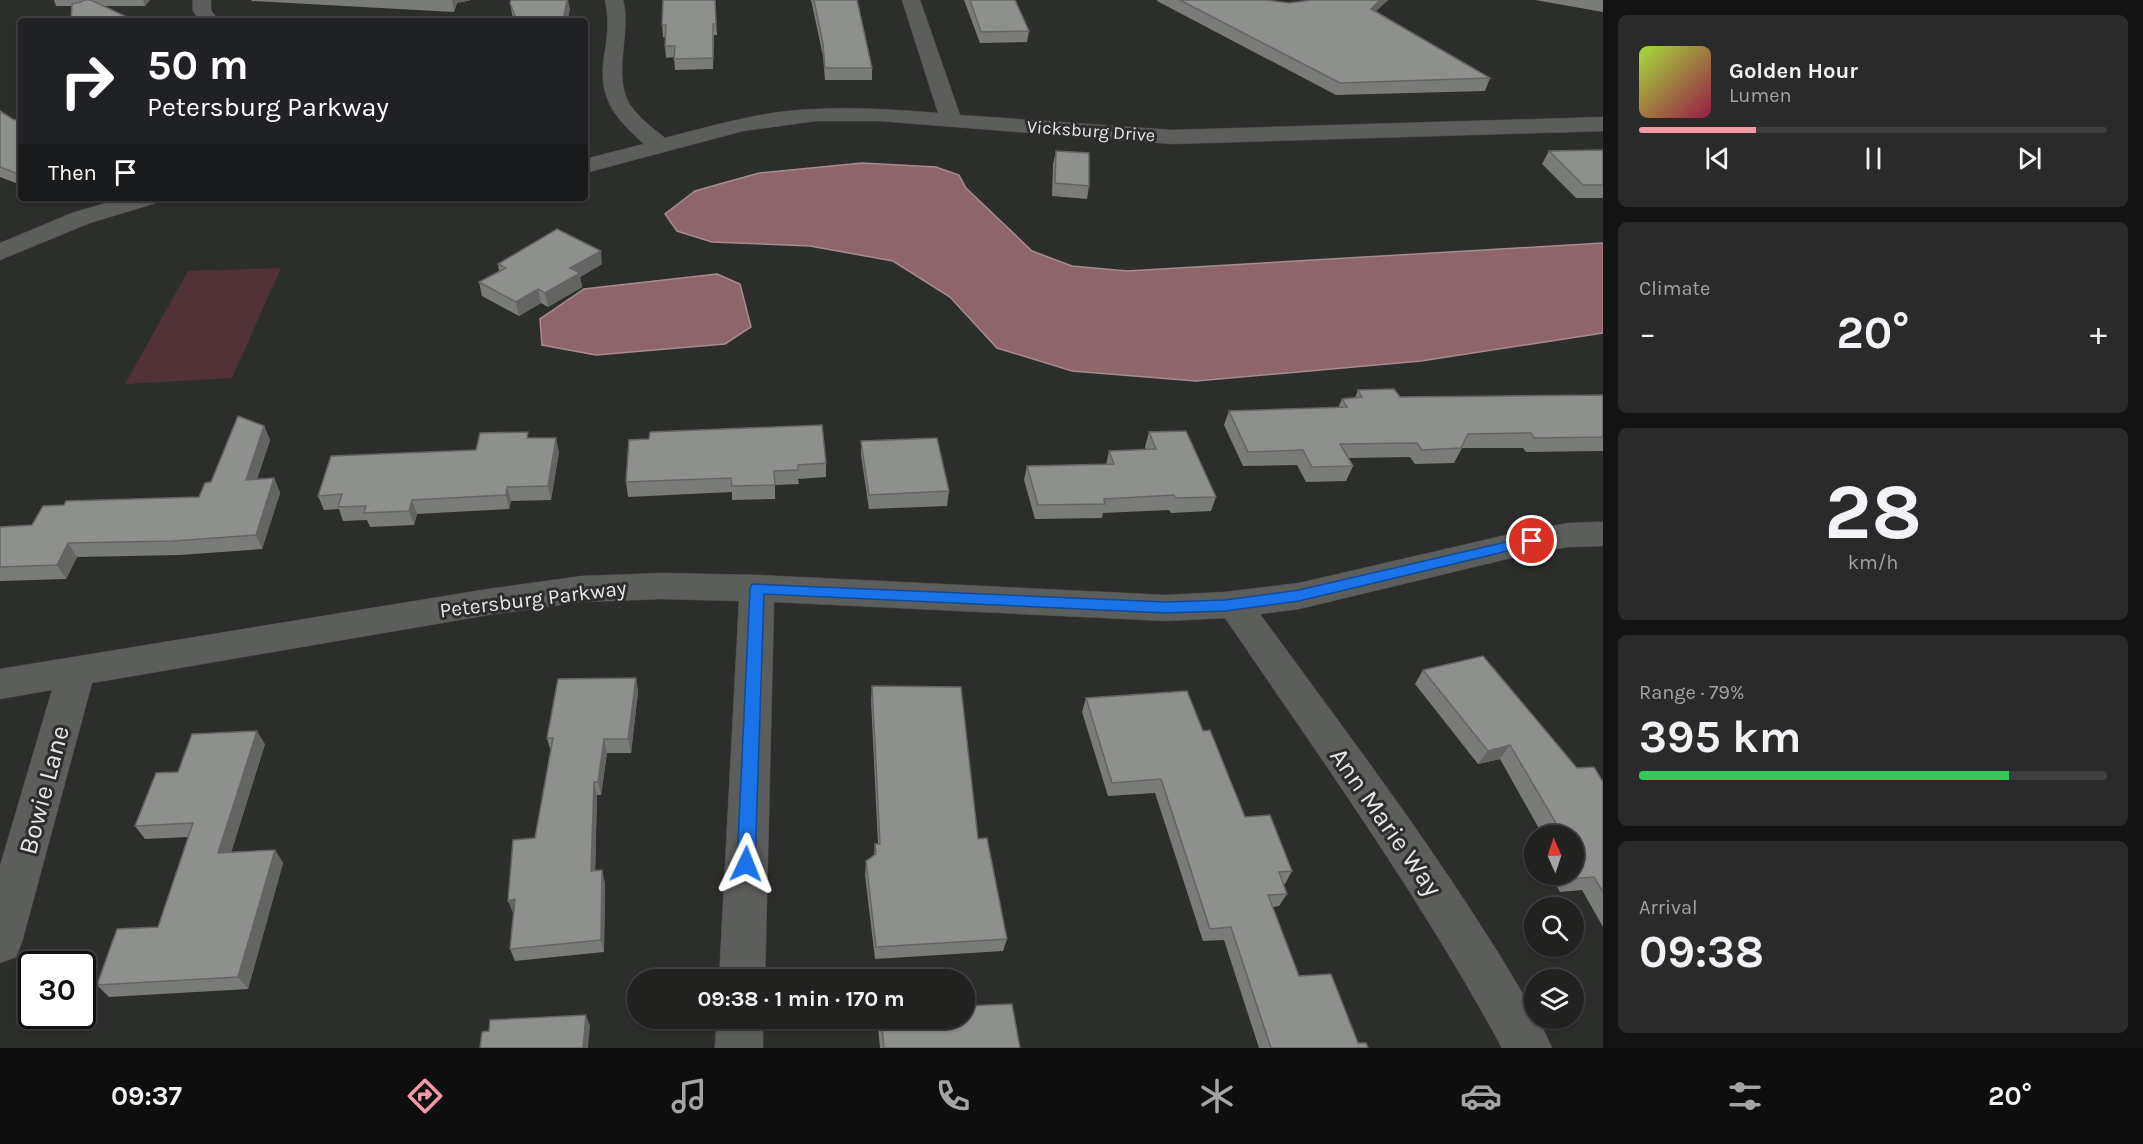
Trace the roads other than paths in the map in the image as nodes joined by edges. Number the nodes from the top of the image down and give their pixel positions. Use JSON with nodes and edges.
{"nodes":[{"id":1,"x":202,"y":0,"type":"edge"},
{"id":2,"x":614,"y":0,"type":"edge"},
{"id":3,"x":911,"y":0,"type":"edge"},
{"id":4,"x":208,"y":18,"type":"edge"},
{"id":5,"x":951,"y":121,"type":"junction"},
{"id":6,"x":1603,"y":124,"type":"edge"},
{"id":7,"x":660,"y":146,"type":"junction"},
{"id":8,"x":588,"y":165,"type":"edge"},
{"id":9,"x":137,"y":201,"type":"edge"},
{"id":10,"x":5,"y":244,"type":"edge"},
{"id":11,"x":1603,"y":534,"type":"edge"},
{"id":12,"x":757,"y":588,"type":"junction"},
{"id":13,"x":1233,"y":603,"type":"junction"},
{"id":14,"x":76,"y":672,"type":"junction"},
{"id":15,"x":0,"y":684,"type":"edge"},
{"id":16,"x":0,"y":942,"type":"edge"},
{"id":17,"x":742,"y":969,"type":"edge"},
{"id":18,"x":740,"y":1029,"type":"edge"},
{"id":19,"x":739,"y":1048,"type":"edge"},
{"id":20,"x":1528,"y":1048,"type":"edge"}],
"edges":[{"from":1,"to":4,"type":"street"},
{"from":2,"to":7,"type":"street"},
{"from":3,"to":5,"type":"street"},
{"from":5,"to":6,"type":"street","name":"Vicksburg Drive"},
{"from":5,"to":7,"type":"street","name":"Vicksburg Drive"},
{"from":7,"to":8,"type":"street","name":"Vicksburg Drive"},
{"from":9,"to":10,"type":"street"},
{"from":11,"to":13,"type":"street","name":"Petersburg Parkway"},
{"from":12,"to":13,"type":"street","name":"Petersburg Parkway"},
{"from":12,"to":14,"type":"street","name":"Petersburg Parkway"},
{"from":12,"to":17,"type":"street"},
{"from":13,"to":20,"type":"street","name":"Ann Marie Way"},
{"from":14,"to":15,"type":"street","name":"Petersburg Parkway"},
{"from":14,"to":16,"type":"street","name":"Bowie Lane"},
{"from":18,"to":19,"type":"street"}]}
